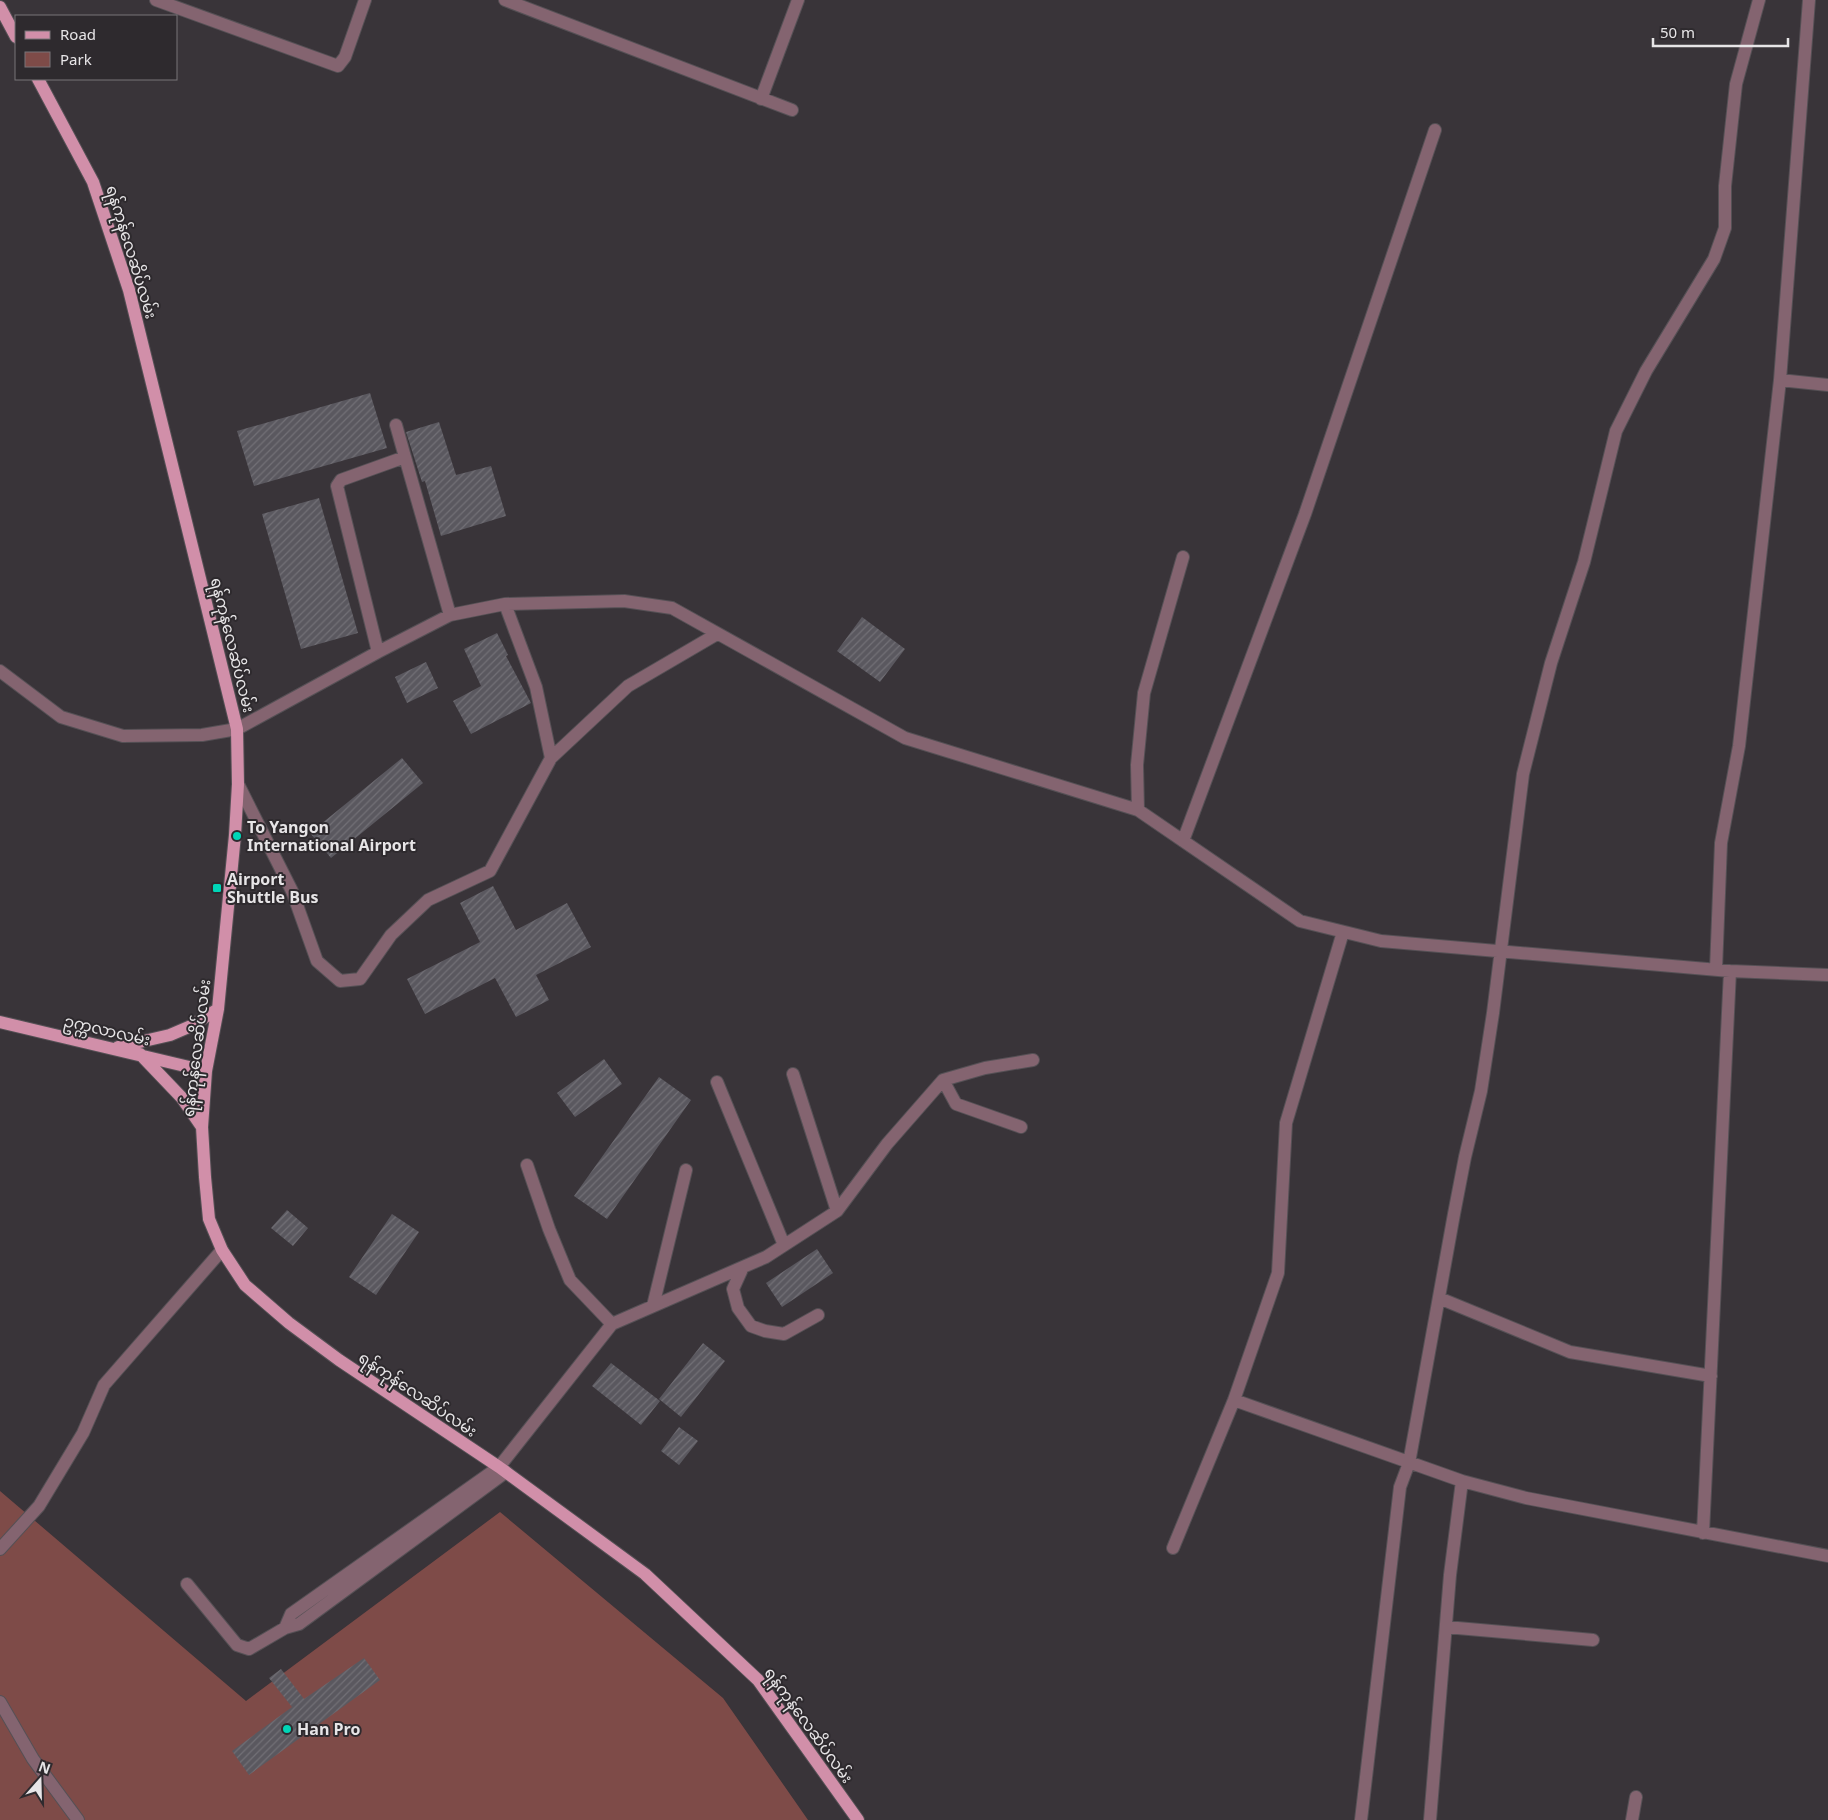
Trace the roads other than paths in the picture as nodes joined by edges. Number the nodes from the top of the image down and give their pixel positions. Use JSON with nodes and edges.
{"nodes":[{"id":1,"x":156,"y":0,"type":"edge"},
{"id":2,"x":365,"y":0,"type":"edge"},
{"id":3,"x":505,"y":0,"type":"edge"},
{"id":4,"x":798,"y":0,"type":"edge"},
{"id":5,"x":1759,"y":0,"type":"edge"},
{"id":6,"x":1809,"y":0,"type":"edge"},
{"id":7,"x":0,"y":7,"type":"edge"},
{"id":8,"x":15,"y":35,"type":"edge"},
{"id":9,"x":39,"y":80,"type":"edge"},
{"id":10,"x":761,"y":100,"type":"junction"},
{"id":11,"x":792,"y":110,"type":"dead end"},
{"id":12,"x":1435,"y":130,"type":"dead end"},
{"id":13,"x":1780,"y":380,"type":"junction"},
{"id":14,"x":1828,"y":385,"type":"edge"},
{"id":15,"x":396,"y":425,"type":"dead end"},
{"id":16,"x":405,"y":457,"type":"junction"},
{"id":17,"x":1183,"y":557,"type":"dead end"},
{"id":18,"x":505,"y":604,"type":"junction"},
{"id":19,"x":450,"y":615,"type":"junction"},
{"id":20,"x":717,"y":634,"type":"junction"},
{"id":21,"x":378,"y":652,"type":"junction"},
{"id":22,"x":0,"y":671,"type":"edge"},
{"id":23,"x":237,"y":729,"type":"junction"},
{"id":24,"x":551,"y":758,"type":"junction"},
{"id":25,"x":238,"y":784,"type":"junction"},
{"id":26,"x":1138,"y":810,"type":"junction"},
{"id":27,"x":1183,"y":841,"type":"junction"},
{"id":28,"x":1344,"y":932,"type":"junction"},
{"id":29,"x":1500,"y":952,"type":"junction"},
{"id":30,"x":1716,"y":969,"type":"junction"},
{"id":31,"x":1730,"y":971,"type":"junction"},
{"id":32,"x":1828,"y":975,"type":"edge"},
{"id":33,"x":218,"y":1009,"type":"junction"},
{"id":34,"x":0,"y":1022,"type":"edge"},
{"id":35,"x":115,"y":1048,"type":"junction"},
{"id":36,"x":140,"y":1054,"type":"junction"},
{"id":37,"x":1033,"y":1060,"type":"dead end"},
{"id":38,"x":206,"y":1070,"type":"junction"},
{"id":39,"x":793,"y":1074,"type":"dead end"},
{"id":40,"x":943,"y":1080,"type":"junction"},
{"id":41,"x":716,"y":1082,"type":"dead end"},
{"id":42,"x":202,"y":1127,"type":"junction"},
{"id":43,"x":1021,"y":1127,"type":"dead end"},
{"id":44,"x":527,"y":1165,"type":"dead end"},
{"id":45,"x":686,"y":1170,"type":"dead end"},
{"id":46,"x":837,"y":1212,"type":"junction"},
{"id":47,"x":784,"y":1245,"type":"junction"},
{"id":48,"x":222,"y":1250,"type":"junction"},
{"id":49,"x":743,"y":1267,"type":"junction"},
{"id":50,"x":1439,"y":1298,"type":"junction"},
{"id":51,"x":653,"y":1306,"type":"junction"},
{"id":52,"x":818,"y":1315,"type":"dead end"},
{"id":53,"x":612,"y":1324,"type":"junction"},
{"id":54,"x":1711,"y":1376,"type":"junction"},
{"id":55,"x":1234,"y":1400,"type":"junction"},
{"id":56,"x":1409,"y":1463,"type":"junction"},
{"id":57,"x":502,"y":1470,"type":"junction"},
{"id":58,"x":1462,"y":1481,"type":"junction"},
{"id":59,"x":1703,"y":1533,"type":"junction"},
{"id":60,"x":1174,"y":1548,"type":"dead end"},
{"id":61,"x":0,"y":1549,"type":"edge"},
{"id":62,"x":1828,"y":1556,"type":"edge"},
{"id":63,"x":187,"y":1584,"type":"dead end"},
{"id":64,"x":1446,"y":1626,"type":"junction"},
{"id":65,"x":1593,"y":1640,"type":"dead end"},
{"id":66,"x":0,"y":1702,"type":"edge"},
{"id":67,"x":1636,"y":1798,"type":"dead end"},
{"id":68,"x":78,"y":1820,"type":"edge"},
{"id":69,"x":858,"y":1820,"type":"edge"},
{"id":70,"x":1361,"y":1820,"type":"edge"},
{"id":71,"x":1430,"y":1820,"type":"edge"},
{"id":72,"x":1632,"y":1820,"type":"edge"}],
"edges":[{"from":1,"to":2,"type":"street"},
{"from":3,"to":10,"type":"street"},
{"from":4,"to":10,"type":"street"},
{"from":5,"to":29,"type":"street"},
{"from":6,"to":13,"type":"street"},
{"from":7,"to":8,"type":"main road"},
{"from":9,"to":23,"type":"main road","name":"ရန်ကုန်လေဆိပ်လမ်း"},
{"from":10,"to":11,"type":"street"},
{"from":12,"to":27,"type":"street"},
{"from":13,"to":14,"type":"street"},
{"from":13,"to":30,"type":"street"},
{"from":15,"to":16,"type":"street"},
{"from":16,"to":19,"type":"street"},
{"from":16,"to":21,"type":"street"},
{"from":17,"to":26,"type":"street"},
{"from":18,"to":19,"type":"street"},
{"from":18,"to":20,"type":"street"},
{"from":18,"to":24,"type":"street"},
{"from":19,"to":21,"type":"street"},
{"from":20,"to":24,"type":"street"},
{"from":20,"to":26,"type":"street"},
{"from":21,"to":23,"type":"street"},
{"from":22,"to":23,"type":"street"},
{"from":23,"to":25,"type":"main road","name":"ရန်ကုန်လေဆိပ်လမ်း"},
{"from":24,"to":25,"type":"street"},
{"from":25,"to":33,"type":"main road","name":"ရန်ကုန်လေဆိပ်လမ်း"},
{"from":26,"to":27,"type":"street"},
{"from":27,"to":28,"type":"street"},
{"from":28,"to":29,"type":"street"},
{"from":28,"to":55,"type":"street"},
{"from":29,"to":30,"type":"street"},
{"from":29,"to":50,"type":"street"},
{"from":30,"to":31,"type":"street"},
{"from":31,"to":32,"type":"street"},
{"from":31,"to":54,"type":"street"},
{"from":33,"to":35,"type":"main road"},
{"from":33,"to":38,"type":"main road","name":"ရန်ကုန်လေဆိပ်လမ်း"},
{"from":34,"to":35,"type":"main road","name":"ဥက္ကလာလမ်း"},
{"from":35,"to":36,"type":"main road","name":"ဥက္ကလာလမ်း"},
{"from":36,"to":38,"type":"main road","name":"ဥက္ကလာလမ်း"},
{"from":36,"to":42,"type":"main road"},
{"from":37,"to":40,"type":"street"},
{"from":38,"to":42,"type":"main road","name":"ရန်ကုန်လေဆိပ်လမ်း"},
{"from":39,"to":46,"type":"street"},
{"from":40,"to":43,"type":"street"},
{"from":40,"to":46,"type":"street"},
{"from":41,"to":47,"type":"street"},
{"from":42,"to":48,"type":"main road","name":"ရန်ကုန်လေဆိပ်လမ်း"},
{"from":44,"to":53,"type":"street"},
{"from":45,"to":51,"type":"street"},
{"from":46,"to":47,"type":"street"},
{"from":47,"to":49,"type":"street"},
{"from":48,"to":57,"type":"main road","name":"ရန်ကုန်လေဆိပ်လမ်း"},
{"from":48,"to":61,"type":"street"},
{"from":49,"to":51,"type":"street"},
{"from":49,"to":52,"type":"street"},
{"from":50,"to":54,"type":"street"},
{"from":50,"to":56,"type":"street"},
{"from":51,"to":53,"type":"street"},
{"from":53,"to":57,"type":"street"},
{"from":54,"to":59,"type":"street"},
{"from":55,"to":56,"type":"street"},
{"from":55,"to":60,"type":"street"},
{"from":56,"to":58,"type":"street"},
{"from":56,"to":70,"type":"street"},
{"from":57,"to":63,"type":"street"},
{"from":57,"to":69,"type":"main road","name":"ရန်ကုန်လေဆိပ်လမ်း"},
{"from":58,"to":59,"type":"street"},
{"from":58,"to":64,"type":"street"},
{"from":59,"to":62,"type":"street"},
{"from":64,"to":65,"type":"street"},
{"from":64,"to":71,"type":"street"},
{"from":66,"to":68,"type":"street"},
{"from":67,"to":72,"type":"street"}]}
